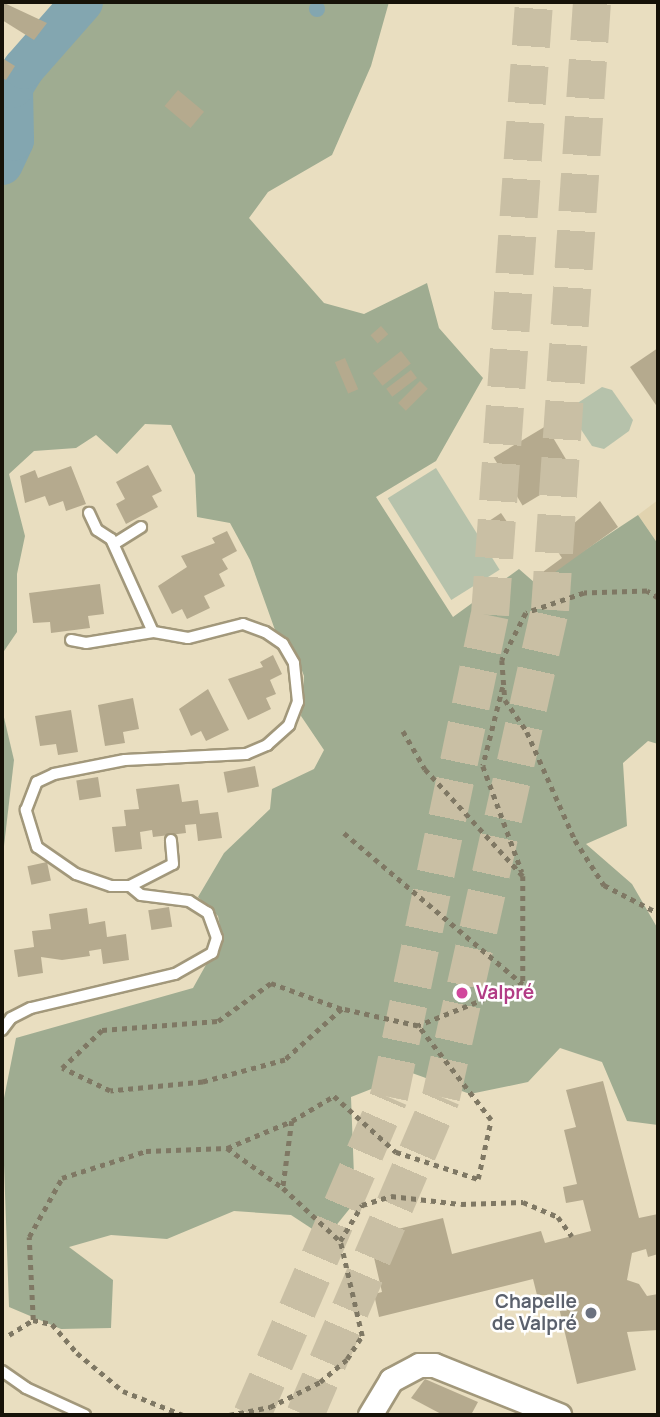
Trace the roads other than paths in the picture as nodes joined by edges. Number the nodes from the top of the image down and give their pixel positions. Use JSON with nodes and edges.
{"nodes":[{"id":1,"x":89,"y":513,"type":"dead end"},
{"id":2,"x":141,"y":527,"type":"dead end"},
{"id":3,"x":114,"y":544,"type":"junction"},
{"id":4,"x":153,"y":632,"type":"junction"},
{"id":5,"x":71,"y":640,"type":"dead end"},
{"id":6,"x":171,"y":840,"type":"dead end"},
{"id":7,"x":130,"y":886,"type":"junction"},
{"id":8,"x":2,"y":1030,"type":"edge"},
{"id":9,"x":2,"y":1371,"type":"edge"},
{"id":10,"x":85,"y":1415,"type":"edge"},
{"id":11,"x":370,"y":1415,"type":"edge"},
{"id":12,"x":559,"y":1415,"type":"edge"}],
"edges":[{"from":1,"to":3,"type":"lane"},
{"from":2,"to":3,"type":"lane"},
{"from":3,"to":4,"type":"lane"},
{"from":4,"to":5,"type":"lane"},
{"from":4,"to":7,"type":"lane"},
{"from":6,"to":7,"type":"lane"},
{"from":7,"to":8,"type":"lane"},
{"from":9,"to":10,"type":"lane"},
{"from":11,"to":12,"type":"street"}]}
